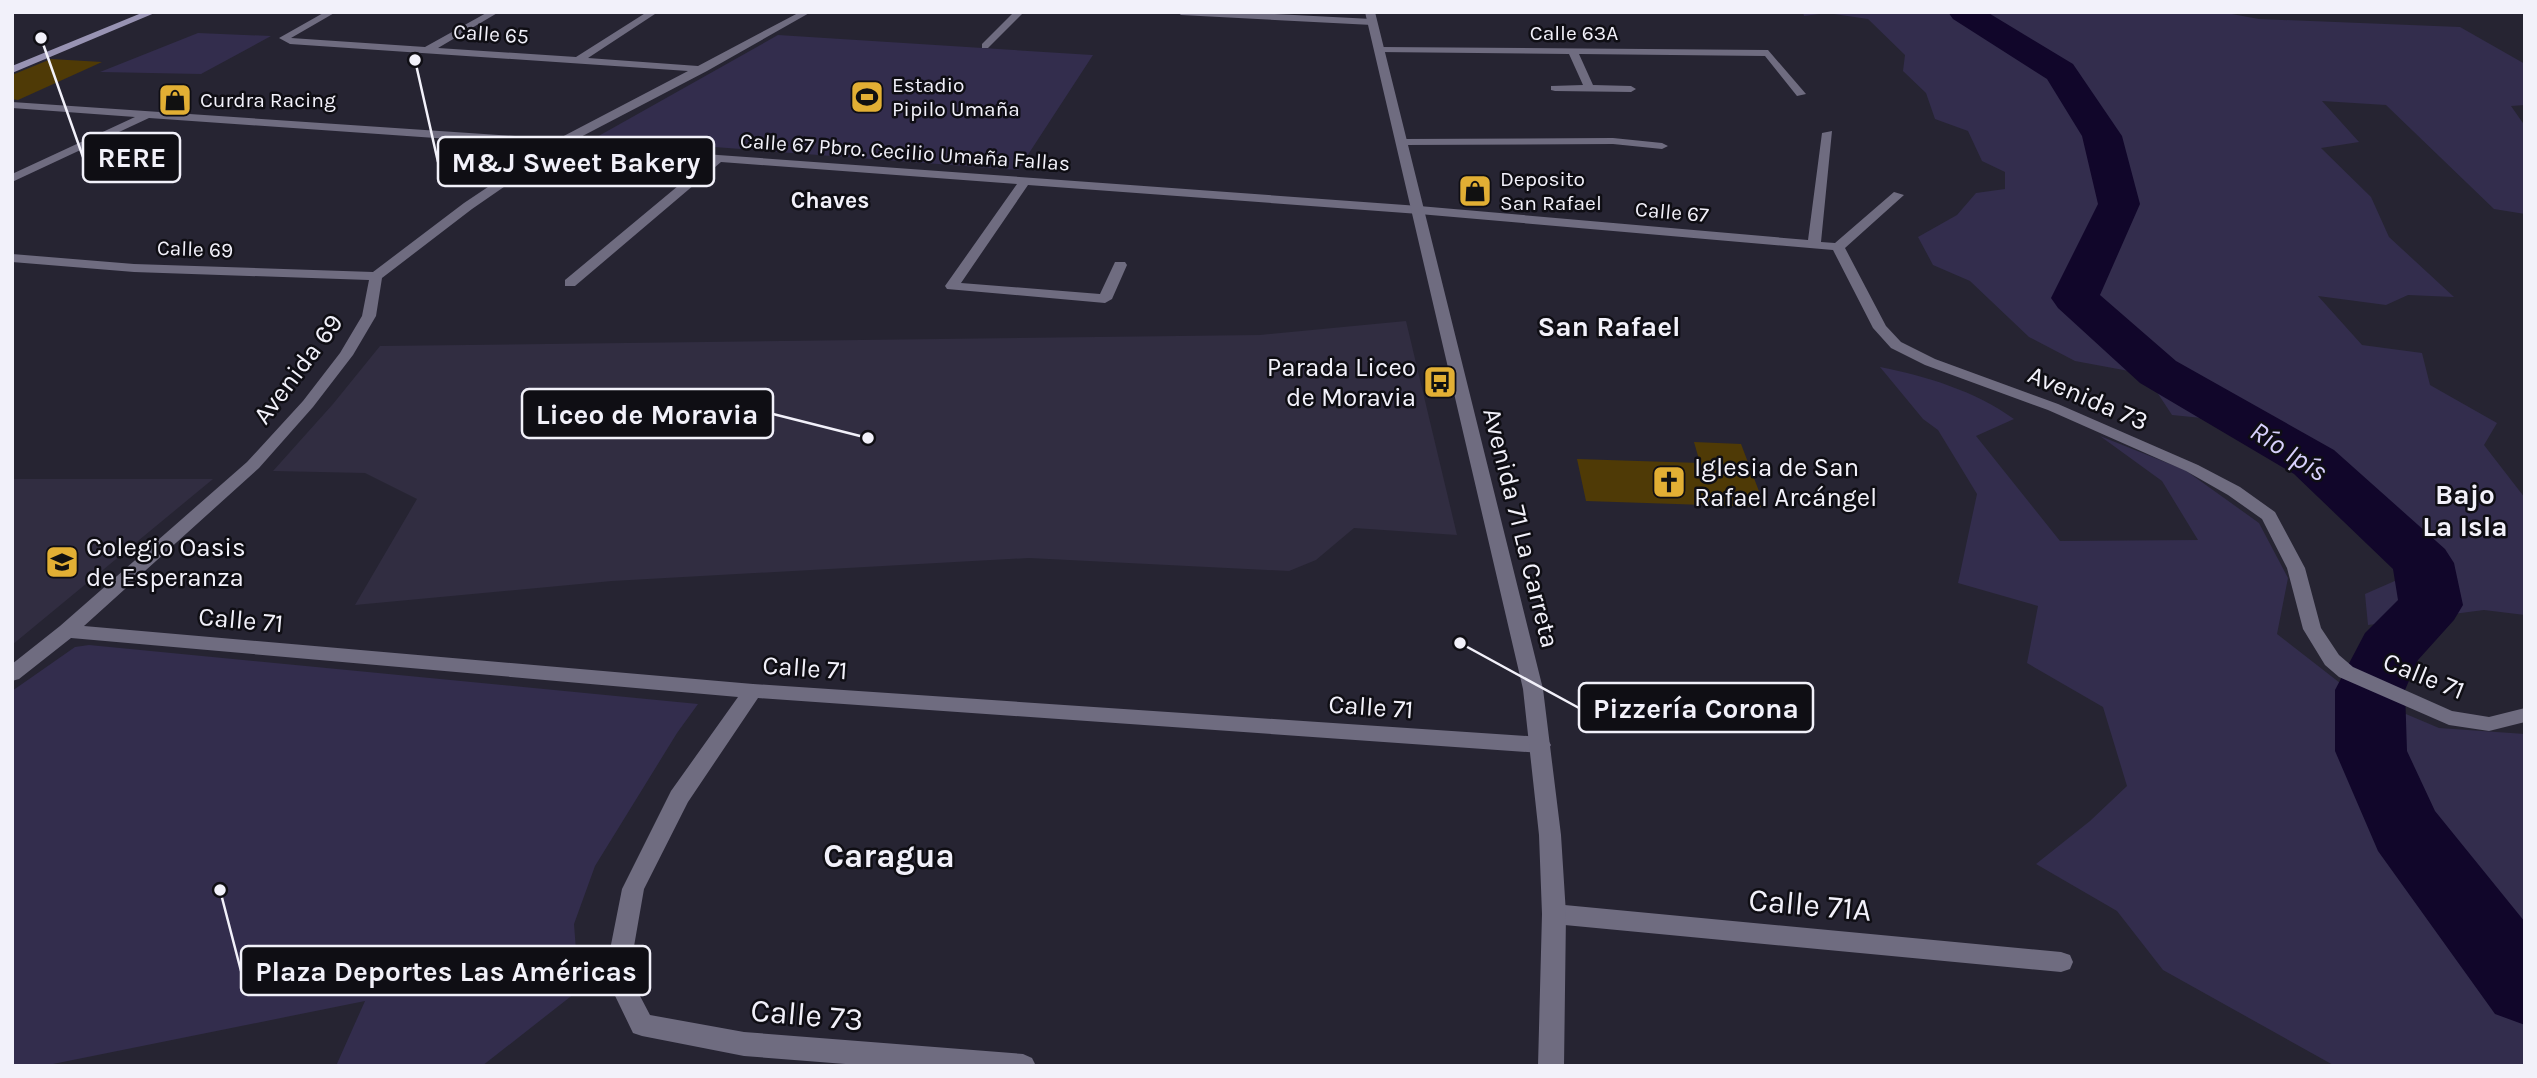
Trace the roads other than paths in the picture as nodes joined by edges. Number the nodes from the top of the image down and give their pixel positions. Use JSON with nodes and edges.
{"nodes":[{"id":1,"x":153,"y":12,"type":"edge"},
{"id":2,"x":332,"y":12,"type":"edge"},
{"id":3,"x":495,"y":12,"type":"edge"},
{"id":4,"x":654,"y":12,"type":"edge"},
{"id":5,"x":807,"y":12,"type":"edge"},
{"id":6,"x":1020,"y":12,"type":"edge"},
{"id":7,"x":1181,"y":12,"type":"edge"},
{"id":8,"x":1371,"y":17,"type":"edge"},
{"id":9,"x":985,"y":46,"type":"dead end"},
{"id":10,"x":429,"y":49,"type":"junction"},
{"id":11,"x":1381,"y":51,"type":"junction"},
{"id":12,"x":1573,"y":52,"type":"junction"},
{"id":13,"x":580,"y":59,"type":"junction"},
{"id":14,"x":703,"y":69,"type":"junction"},
{"id":15,"x":12,"y":70,"type":"edge"},
{"id":16,"x":1555,"y":88,"type":"dead end"},
{"id":17,"x":1588,"y":88,"type":"junction"},
{"id":18,"x":1632,"y":89,"type":"dead end"},
{"id":19,"x":1801,"y":93,"type":"dead end"},
{"id":20,"x":12,"y":105,"type":"edge"},
{"id":21,"x":146,"y":115,"type":"junction"},
{"id":22,"x":1828,"y":133,"type":"dead end"},
{"id":23,"x":1404,"y":142,"type":"junction"},
{"id":24,"x":560,"y":143,"type":"junction"},
{"id":25,"x":1661,"y":146,"type":"dead end"},
{"id":26,"x":719,"y":158,"type":"junction"},
{"id":27,"x":12,"y":178,"type":"edge"},
{"id":28,"x":1025,"y":181,"type":"junction"},
{"id":29,"x":1898,"y":195,"type":"dead end"},
{"id":30,"x":1419,"y":210,"type":"junction"},
{"id":31,"x":1814,"y":243,"type":"junction"},
{"id":32,"x":1838,"y":247,"type":"junction"},
{"id":33,"x":12,"y":258,"type":"edge"},
{"id":34,"x":1120,"y":265,"type":"dead end"},
{"id":35,"x":376,"y":276,"type":"junction"},
{"id":36,"x":570,"y":283,"type":"dead end"},
{"id":37,"x":67,"y":631,"type":"junction"},
{"id":38,"x":2346,"y":672,"type":"joint"},
{"id":39,"x":12,"y":674,"type":"edge"},
{"id":40,"x":752,"y":691,"type":"junction"},
{"id":41,"x":2525,"y":715,"type":"edge"},
{"id":42,"x":1541,"y":746,"type":"junction"},
{"id":43,"x":1554,"y":914,"type":"junction"},
{"id":44,"x":2061,"y":962,"type":"dead end"},
{"id":45,"x":1023,"y":1066,"type":"edge"},
{"id":46,"x":1551,"y":1066,"type":"edge"}],
"edges":[{"from":1,"to":15,"type":"main road"},
{"from":2,"to":10,"type":"street","name":"Calle 65"},
{"from":3,"to":10,"type":"street"},
{"from":4,"to":13,"type":"street"},
{"from":5,"to":14,"type":"street"},
{"from":6,"to":9,"type":"street"},
{"from":7,"to":8,"type":"street"},
{"from":8,"to":11,"type":"street","name":"Avenida 71 La Carreta"},
{"from":10,"to":13,"type":"street","name":"Calle 65"},
{"from":11,"to":12,"type":"street","name":"Calle 63A"},
{"from":11,"to":23,"type":"street","name":"Avenida 71 La Carreta"},
{"from":12,"to":17,"type":"street"},
{"from":12,"to":19,"type":"street","name":"Calle 63A"},
{"from":13,"to":14,"type":"street","name":"Calle 65"},
{"from":14,"to":24,"type":"street"},
{"from":16,"to":17,"type":"street"},
{"from":17,"to":18,"type":"street"},
{"from":20,"to":21,"type":"street","name":"Calle 67 Pbro. Cecilio Umaña Fallas"},
{"from":21,"to":24,"type":"street","name":"Calle 67 Pbro. Cecilio Umaña Fallas"},
{"from":21,"to":27,"type":"street"},
{"from":22,"to":31,"type":"street"},
{"from":23,"to":25,"type":"street"},
{"from":23,"to":30,"type":"street","name":"Avenida 71 La Carreta"},
{"from":24,"to":26,"type":"street","name":"Calle 67 Pbro. Cecilio Umaña Fallas"},
{"from":24,"to":35,"type":"street"},
{"from":26,"to":28,"type":"street","name":"Calle 67 Pbro. Cecilio Umaña Fallas"},
{"from":26,"to":36,"type":"street"},
{"from":28,"to":30,"type":"street","name":"Calle 67 Pbro. Cecilio Umaña Fallas"},
{"from":28,"to":34,"type":"street"},
{"from":29,"to":32,"type":"street"},
{"from":30,"to":31,"type":"street","name":"Calle 67"},
{"from":30,"to":42,"type":"street","name":"Avenida 71 La Carreta"},
{"from":31,"to":32,"type":"street","name":"Calle 67"},
{"from":32,"to":38,"type":"street","name":"Avenida 73"},
{"from":33,"to":35,"type":"street","name":"Calle 69"},
{"from":35,"to":37,"type":"street","name":"Avenida 69"},
{"from":37,"to":39,"type":"street","name":"Avenida 69"},
{"from":37,"to":40,"type":"street","name":"Calle 71"},
{"from":38,"to":41,"type":"street","name":"Calle 71"},
{"from":40,"to":42,"type":"street","name":"Calle 71"},
{"from":40,"to":45,"type":"street","name":"Calle 73"},
{"from":42,"to":43,"type":"street","name":"Avenida 71 La Carreta"},
{"from":43,"to":44,"type":"street","name":"Calle 71A"},
{"from":43,"to":46,"type":"street","name":"Avenida 71 La Carreta"}]}
